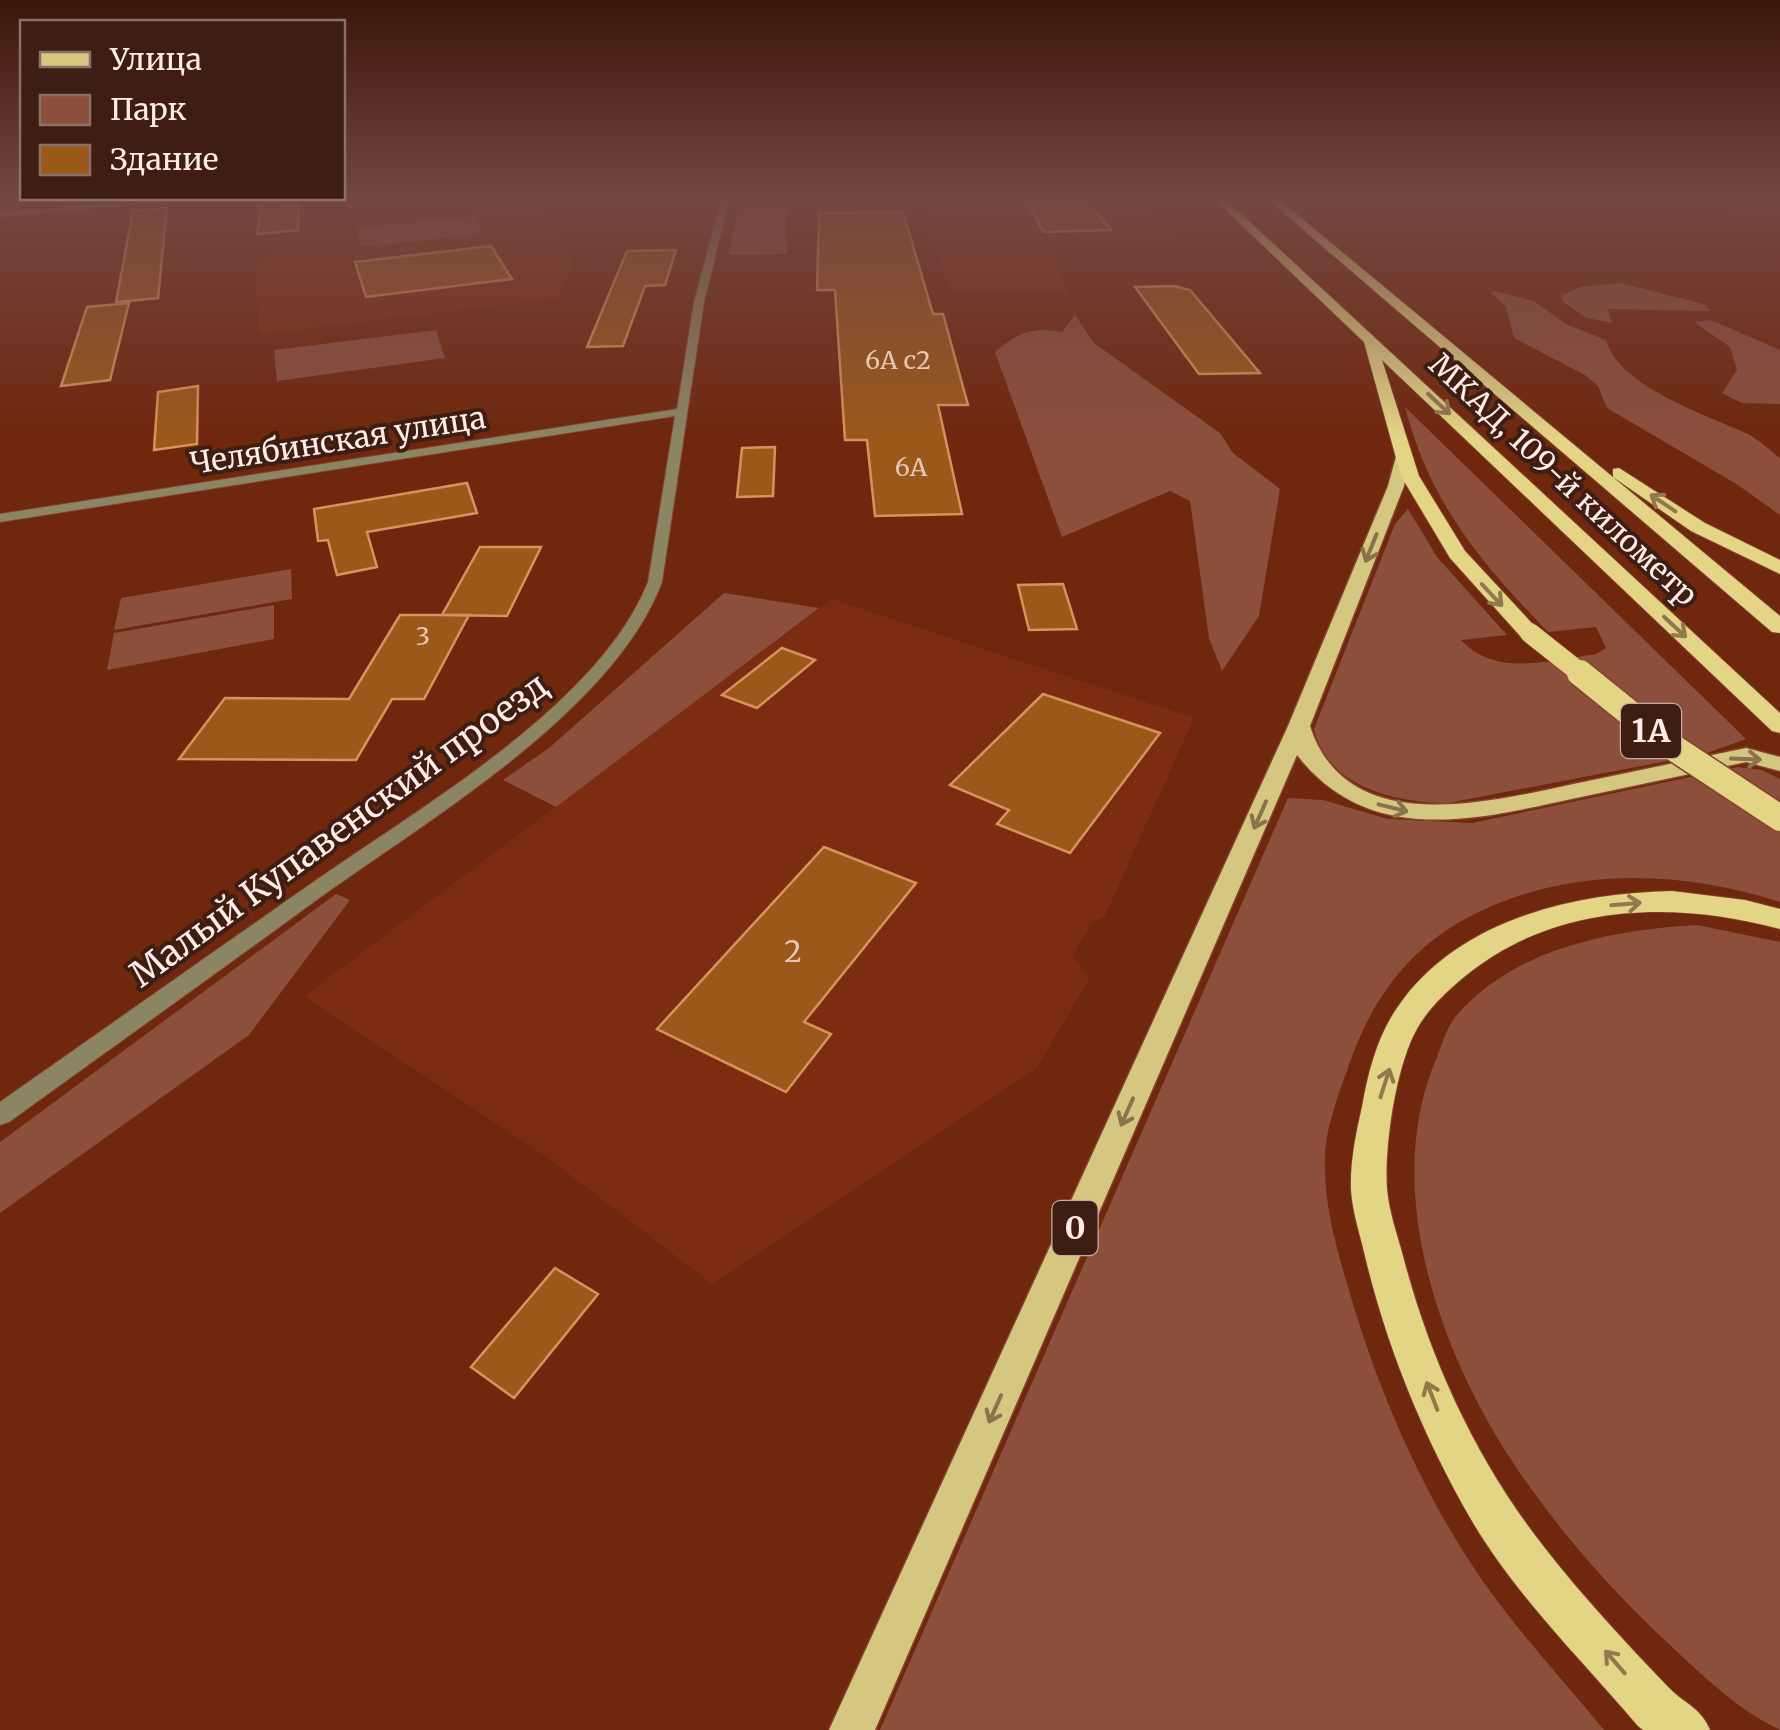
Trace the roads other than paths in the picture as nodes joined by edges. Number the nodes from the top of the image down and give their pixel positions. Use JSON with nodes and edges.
{"nodes":[{"id":1,"x":704,"y":278,"type":"edge"},
{"id":2,"x":1303,"y":278,"type":"edge"},
{"id":3,"x":1365,"y":278,"type":"edge"},
{"id":4,"x":1368,"y":337,"type":"junction"},
{"id":5,"x":1490,"y":386,"type":"junction"},
{"id":6,"x":683,"y":411,"type":"junction"},
{"id":7,"x":1402,"y":456,"type":"junction"},
{"id":8,"x":0,"y":518,"type":"edge"},
{"id":9,"x":1780,"y":568,"type":"edge"},
{"id":10,"x":1780,"y":627,"type":"edge"},
{"id":11,"x":1299,"y":726,"type":"junction"},
{"id":12,"x":1780,"y":726,"type":"edge"},
{"id":13,"x":1780,"y":764,"type":"edge"},
{"id":14,"x":1780,"y":818,"type":"edge"},
{"id":15,"x":1780,"y":920,"type":"edge"},
{"id":16,"x":0,"y":1116,"type":"edge"},
{"id":17,"x":852,"y":1730,"type":"edge"},
{"id":18,"x":1685,"y":1730,"type":"edge"}],
"edges":[{"from":1,"to":6,"type":"street","name":"Малый Купавенский проезд"},
{"from":2,"to":4,"type":"highway","name":"МКАД, 109-й километр"},
{"from":3,"to":5,"type":"highway","name":"МКАД, 109-й километр"},
{"from":4,"to":7,"type":"highway","number":"0"},
{"from":4,"to":12,"type":"highway","name":"МКАД, 109-й километр","one_way":true},
{"from":9,"to":5,"type":"highway","one_way":true},
{"from":5,"to":10,"type":"highway","name":"МКАД, 109-й километр"},
{"from":6,"to":8,"type":"street","name":"Челябинская улица"},
{"from":6,"to":16,"type":"street","name":"Малый Купавенский проезд"},
{"from":7,"to":11,"type":"main road","number":"0","one_way":true},
{"from":7,"to":14,"type":"highway","number":"1A","one_way":true,"bridge":true},
{"from":11,"to":13,"type":"main road","one_way":true},
{"from":11,"to":17,"type":"main road","number":"0","one_way":true},
{"from":18,"to":15,"type":"highway","one_way":true}]}
